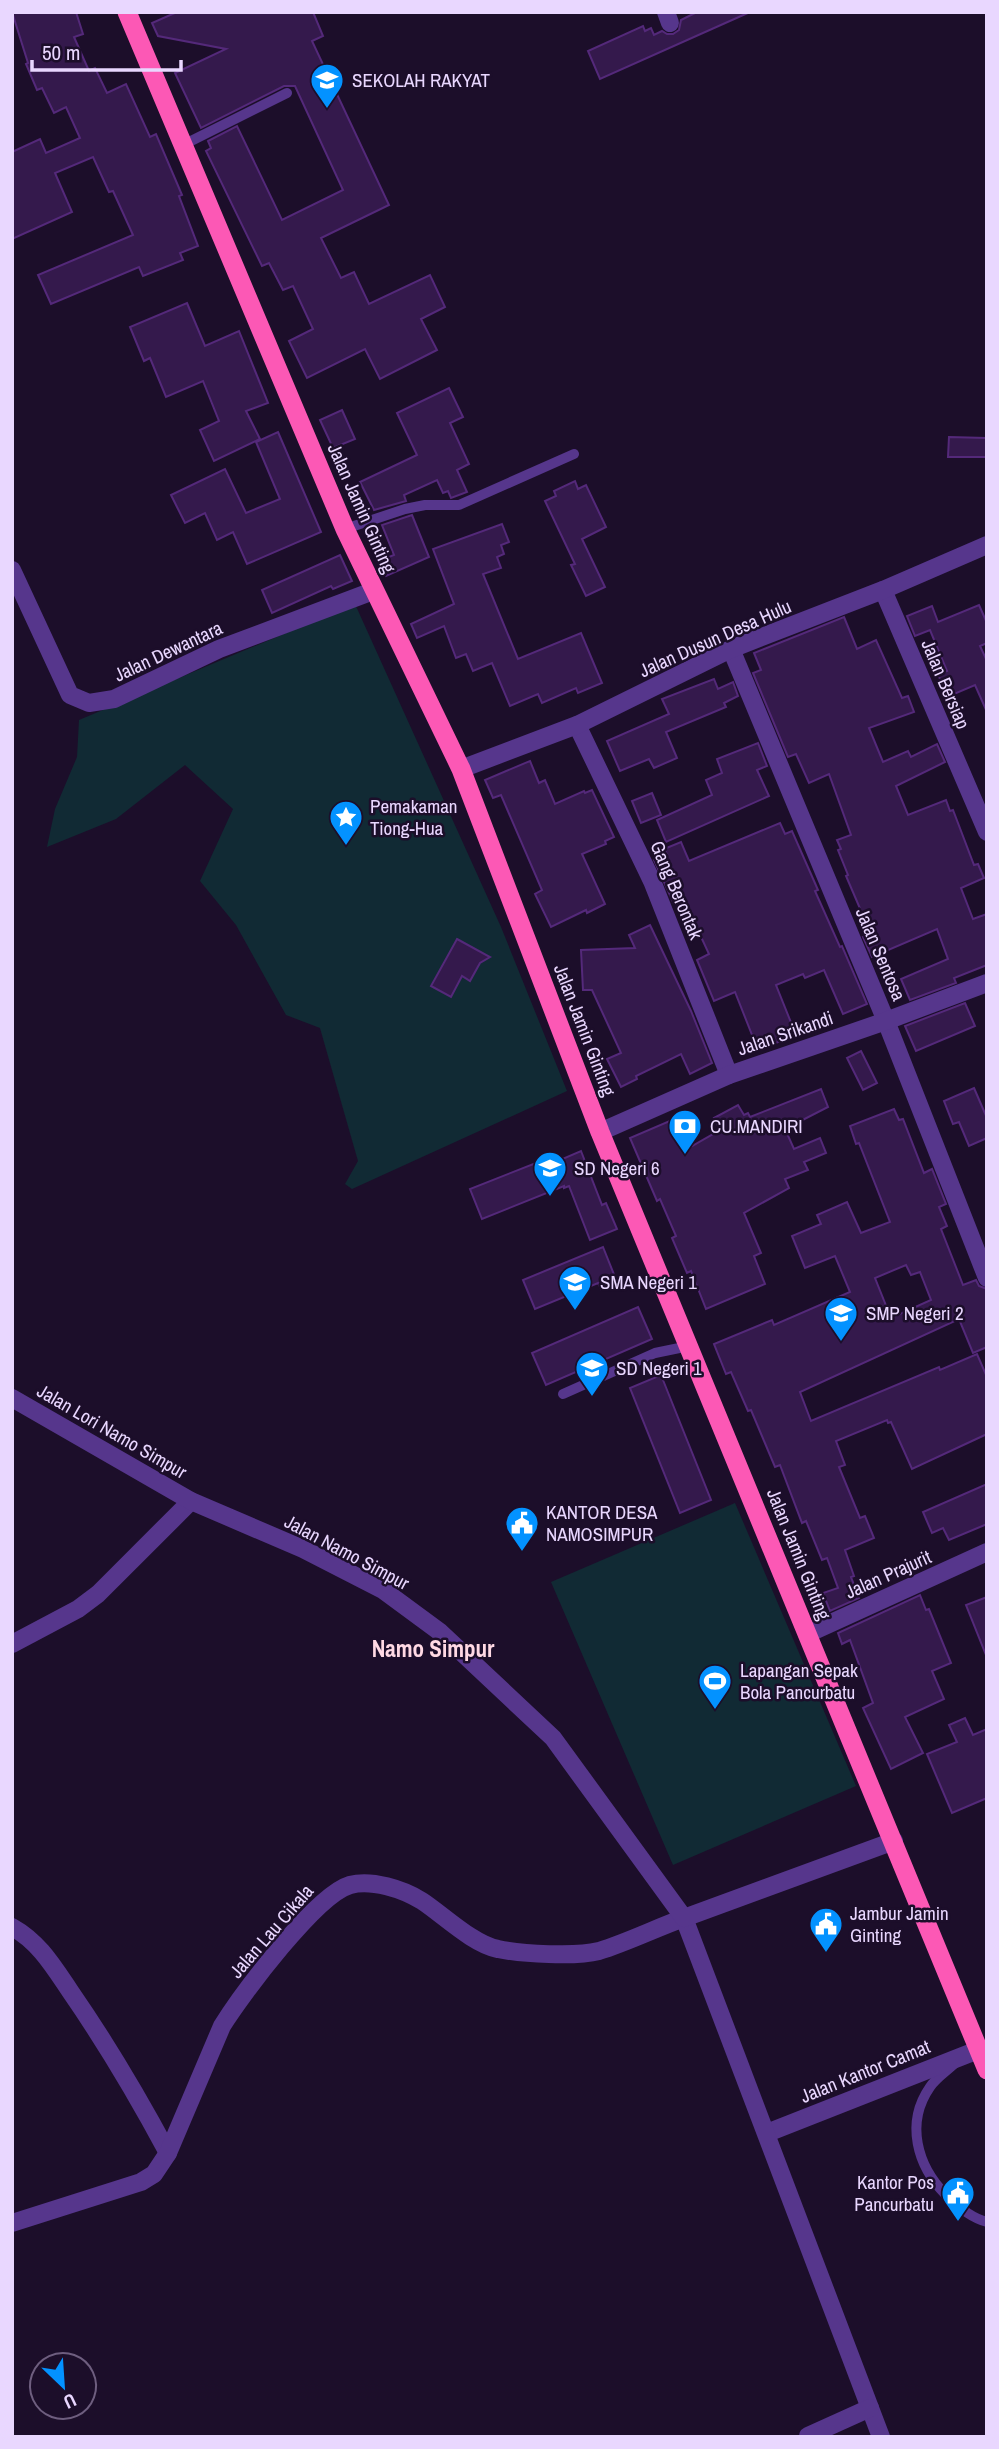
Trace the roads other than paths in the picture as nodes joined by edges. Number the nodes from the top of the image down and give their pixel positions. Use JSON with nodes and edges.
{"nodes":[{"id":1,"x":127,"y":12,"type":"edge"},
{"id":2,"x":288,"y":93,"type":"dead end"},
{"id":3,"x":183,"y":145,"type":"junction"},
{"id":4,"x":575,"y":454,"type":"dead end"},
{"id":5,"x":345,"y":530,"type":"junction"},
{"id":6,"x":987,"y":545,"type":"edge"},
{"id":7,"x":12,"y":570,"type":"edge"},
{"id":8,"x":883,"y":590,"type":"junction"},
{"id":9,"x":373,"y":591,"type":"junction"},
{"id":10,"x":731,"y":649,"type":"junction"},
{"id":11,"x":577,"y":725,"type":"junction"},
{"id":12,"x":461,"y":769,"type":"junction"},
{"id":13,"x":987,"y":832,"type":"edge"},
{"id":14,"x":987,"y":983,"type":"edge"},
{"id":15,"x":886,"y":1021,"type":"junction"},
{"id":16,"x":729,"y":1075,"type":"junction"},
{"id":17,"x":600,"y":1132,"type":"junction"},
{"id":18,"x":987,"y":1278,"type":"edge"},
{"id":19,"x":689,"y":1346,"type":"junction"},
{"id":20,"x":563,"y":1394,"type":"dead end"},
{"id":21,"x":12,"y":1398,"type":"edge"},
{"id":22,"x":191,"y":1501,"type":"junction"},
{"id":23,"x":987,"y":1552,"type":"edge"},
{"id":24,"x":807,"y":1634,"type":"junction"},
{"id":25,"x":12,"y":1644,"type":"edge"},
{"id":26,"x":894,"y":1841,"type":"junction"},
{"id":27,"x":684,"y":1917,"type":"junction"},
{"id":28,"x":12,"y":1927,"type":"edge"},
{"id":29,"x":972,"y":2052,"type":"junction"},
{"id":30,"x":987,"y":2070,"type":"edge"},
{"id":31,"x":767,"y":2133,"type":"junction"},
{"id":32,"x":168,"y":2153,"type":"junction"},
{"id":33,"x":987,"y":2222,"type":"edge"},
{"id":34,"x":12,"y":2223,"type":"edge"},
{"id":35,"x":870,"y":2408,"type":"junction"},
{"id":36,"x":808,"y":2436,"type":"edge"},
{"id":37,"x":881,"y":2437,"type":"edge"}],
"edges":[{"from":1,"to":3,"type":"highway","name":"Jalan Jamin Ginting"},
{"from":2,"to":3,"type":"lane"},
{"from":3,"to":5,"type":"highway","name":"Jalan Jamin Ginting"},
{"from":4,"to":5,"type":"lane"},
{"from":5,"to":9,"type":"highway","name":"Jalan Jamin Ginting"},
{"from":6,"to":8,"type":"street","name":"Jalan Dusun Desa Hulu"},
{"from":7,"to":9,"type":"street","name":"Jalan Dewantara"},
{"from":8,"to":10,"type":"street","name":"Jalan Dusun Desa Hulu"},
{"from":8,"to":13,"type":"street","name":"Jalan Bersiap"},
{"from":9,"to":12,"type":"highway","name":"Jalan Jamin Ginting"},
{"from":10,"to":11,"type":"street","name":"Jalan Dusun Desa Hulu"},
{"from":10,"to":15,"type":"street","name":"Jalan Sentosa"},
{"from":11,"to":12,"type":"street","name":"Jalan Dusun Desa Hulu"},
{"from":11,"to":16,"type":"street","name":"Gang Berontak"},
{"from":12,"to":17,"type":"highway","name":"Jalan Jamin Ginting"},
{"from":14,"to":15,"type":"street","name":"Jalan Srikandi"},
{"from":15,"to":16,"type":"street","name":"Jalan Srikandi"},
{"from":15,"to":18,"type":"street","name":"Jalan Sentosa"},
{"from":16,"to":17,"type":"street","name":"Jalan Srikandi"},
{"from":17,"to":19,"type":"highway","name":"Jalan Jamin Ginting"},
{"from":19,"to":20,"type":"lane"},
{"from":19,"to":24,"type":"highway","name":"Jalan Jamin Ginting"},
{"from":21,"to":22,"type":"street","name":"Jalan Lori Namo Simpur"},
{"from":22,"to":25,"type":"street"},
{"from":22,"to":27,"type":"street","name":"Jalan Namo Simpur"},
{"from":23,"to":24,"type":"street","name":"Jalan Prajurit"},
{"from":24,"to":26,"type":"highway","name":"Jalan Jamin Ginting"},
{"from":26,"to":27,"type":"street","name":"Jalan Lau Cikala"},
{"from":26,"to":29,"type":"highway","name":"Jalan Jamin Ginting"},
{"from":27,"to":31,"type":"street","name":"Jalan Namo Simpur"},
{"from":27,"to":32,"type":"street","name":"Jalan Lau Cikala"},
{"from":28,"to":32,"type":"street"},
{"from":29,"to":30,"type":"highway","name":"Jalan Jamin Ginting"},
{"from":29,"to":31,"type":"street","name":"Jalan Kantor Camat"},
{"from":29,"to":33,"type":"lane"},
{"from":31,"to":35,"type":"street","name":"Jalan Namo Simpur"},
{"from":32,"to":34,"type":"street","name":"Jalan Lau Cikala"},
{"from":35,"to":36,"type":"street"},
{"from":35,"to":37,"type":"street","name":"Jalan Namo Simpur"}]}
